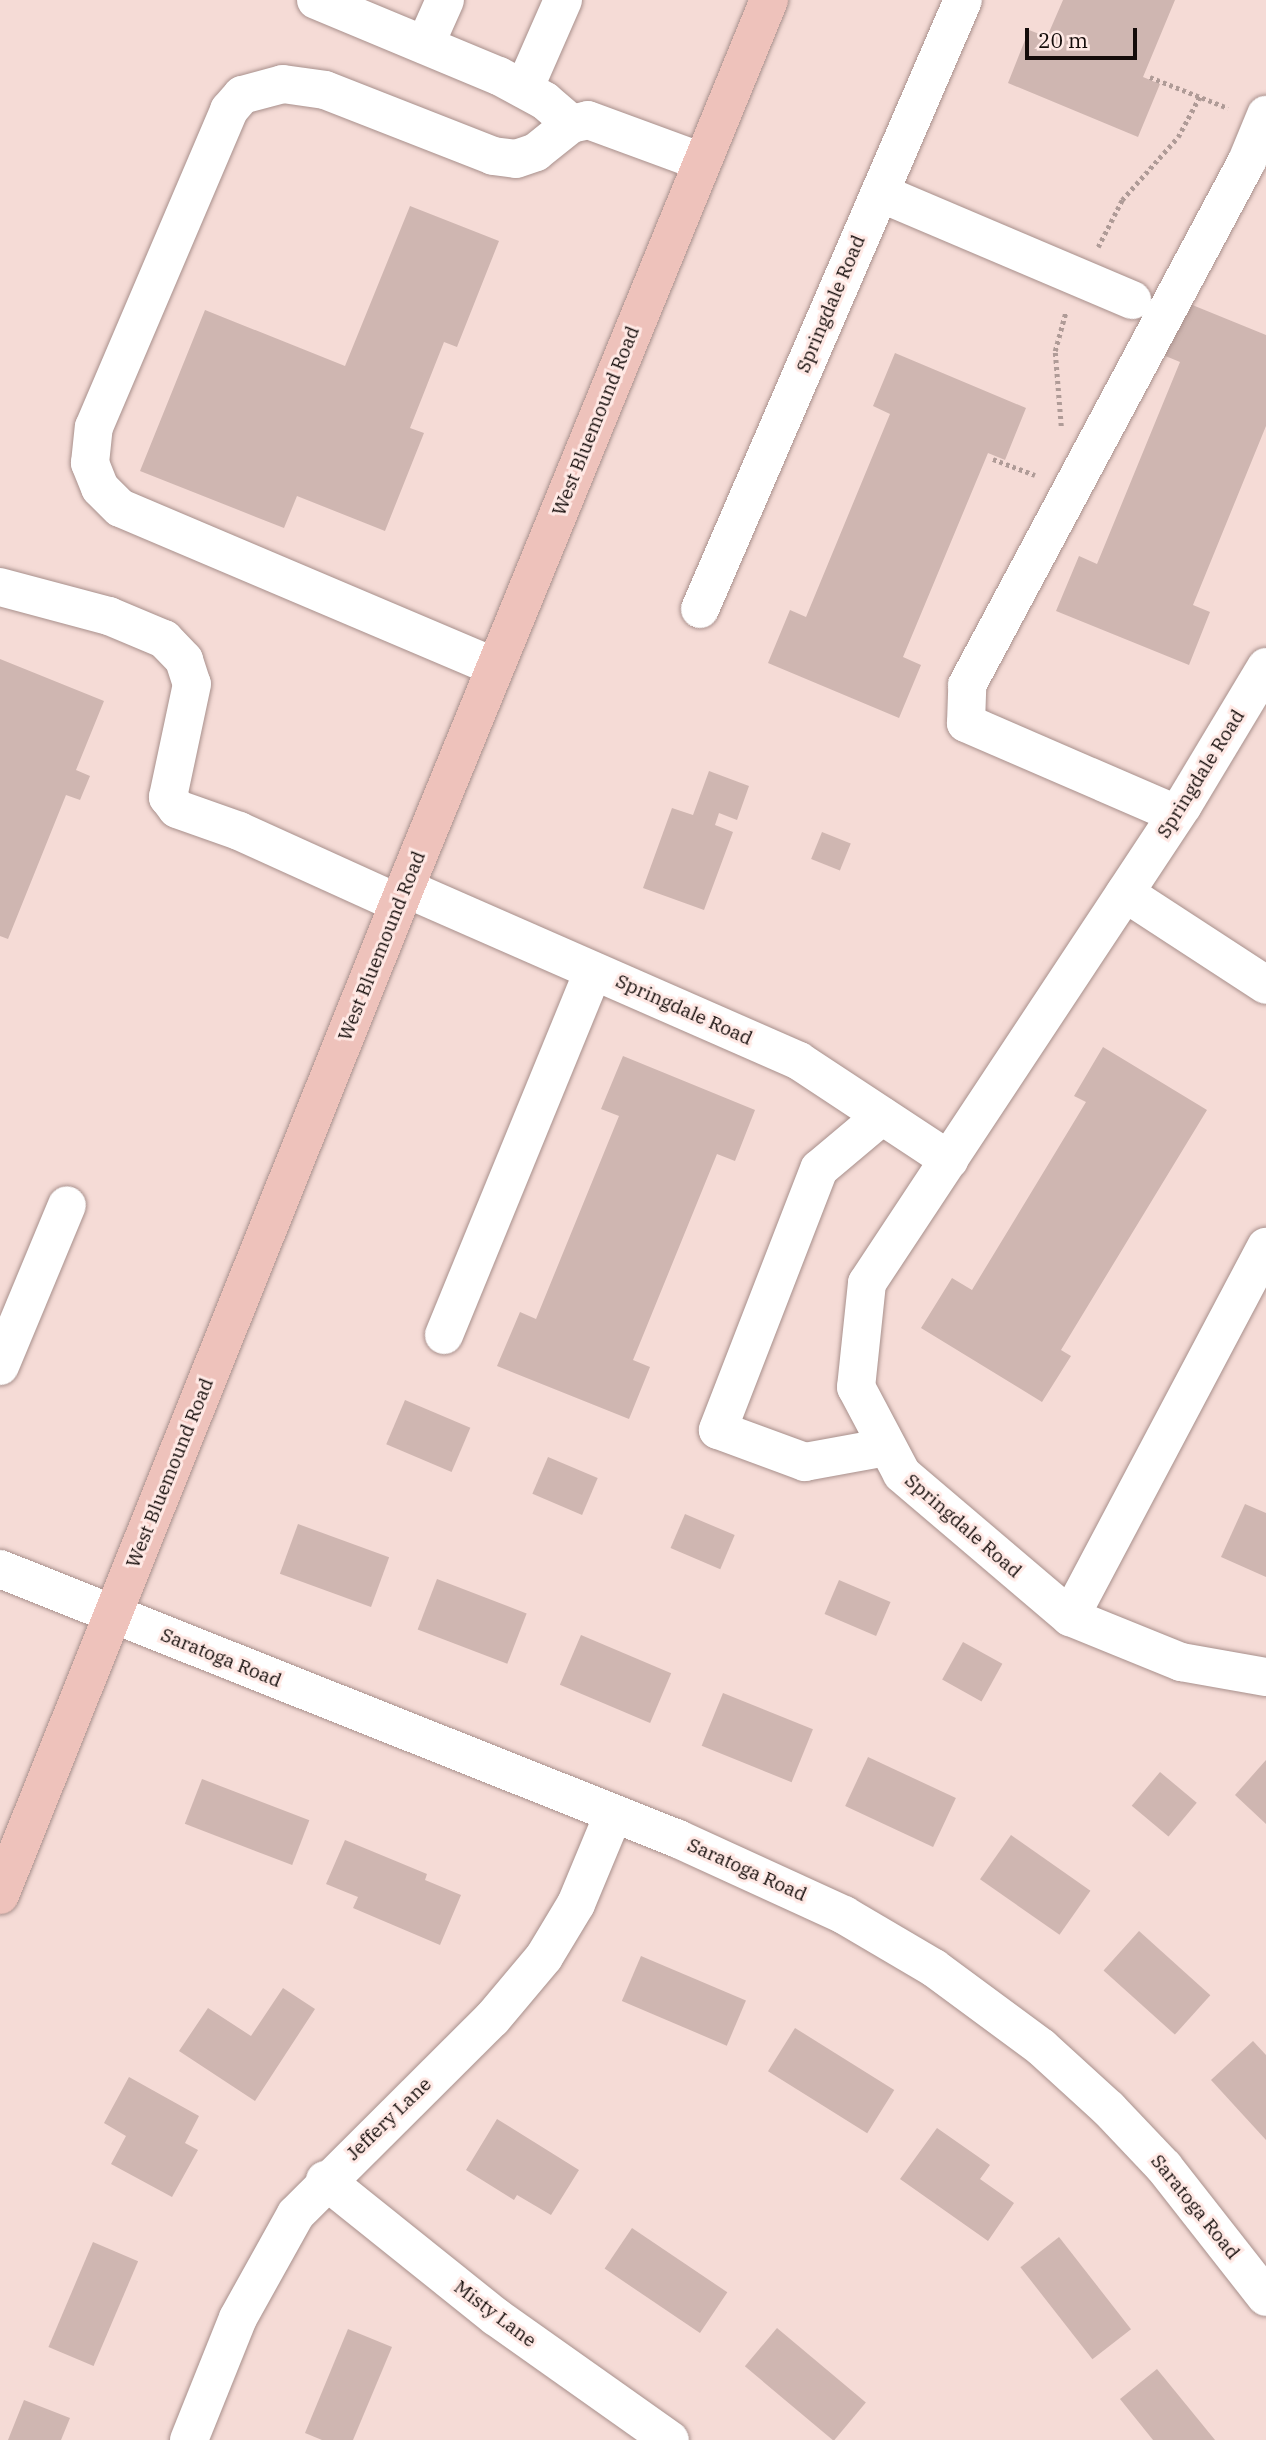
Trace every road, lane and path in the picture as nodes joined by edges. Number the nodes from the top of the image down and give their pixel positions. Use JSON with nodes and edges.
{"nodes":[{"id":1,"x":316,"y":0,"type":"edge"},
{"id":2,"x":445,"y":0,"type":"edge"},
{"id":3,"x":563,"y":0,"type":"edge"},
{"id":4,"x":769,"y":0,"type":"edge"},
{"id":5,"x":963,"y":0,"type":"edge"},
{"id":6,"x":425,"y":45,"type":"junction"},
{"id":7,"x":1150,"y":77,"type":"dead end"},
{"id":8,"x":524,"y":89,"type":"junction"},
{"id":9,"x":1200,"y":96,"type":"junction"},
{"id":10,"x":1265,"y":119,"type":"edge"},
{"id":11,"x":571,"y":124,"type":"junction"},
{"id":12,"x":702,"y":162,"type":"junction"},
{"id":13,"x":880,"y":193,"type":"junction"},
{"id":14,"x":1081,"y":278,"type":"junction"},
{"id":15,"x":1132,"y":300,"type":"dead end"},
{"id":16,"x":1062,"y":439,"type":"dead end"},
{"id":17,"x":993,"y":459,"type":"dead end"},
{"id":18,"x":1071,"y":490,"type":"junction"},
{"id":19,"x":0,"y":587,"type":"edge"},
{"id":20,"x":700,"y":609,"type":"dead end"},
{"id":21,"x":495,"y":667,"type":"junction"},
{"id":22,"x":1266,"y":667,"type":"edge"},
{"id":23,"x":1177,"y":814,"type":"junction"},
{"id":24,"x":1125,"y":893,"type":"junction"},
{"id":25,"x":402,"y":896,"type":"junction"},
{"id":26,"x":593,"y":971,"type":"junction"},
{"id":27,"x":1266,"y":985,"type":"edge"},
{"id":28,"x":882,"y":1116,"type":"junction"},
{"id":29,"x":949,"y":1160,"type":"junction"},
{"id":30,"x":68,"y":1205,"type":"dead end"},
{"id":31,"x":1266,"y":1247,"type":"edge"},
{"id":32,"x":444,"y":1335,"type":"dead end"},
{"id":33,"x":0,"y":1366,"type":"edge"},
{"id":34,"x":887,"y":1447,"type":"junction"},
{"id":35,"x":0,"y":1569,"type":"edge"},
{"id":36,"x":114,"y":1615,"type":"junction"},
{"id":37,"x":1070,"y":1617,"type":"junction"},
{"id":38,"x":1266,"y":1677,"type":"edge"},
{"id":39,"x":613,"y":1815,"type":"junction"},
{"id":40,"x":0,"y":1895,"type":"edge"},
{"id":41,"x":325,"y":2180,"type":"junction"},
{"id":42,"x":1266,"y":2297,"type":"edge"},
{"id":43,"x":189,"y":2440,"type":"edge"},
{"id":44,"x":670,"y":2440,"type":"edge"}],
"edges":[{"from":1,"to":6,"type":"street"},
{"from":2,"to":6,"type":"street"},
{"from":3,"to":8,"type":"street"},
{"from":4,"to":12,"type":"main road","name":"West Bluemound Road"},
{"from":5,"to":13,"type":"street","name":"Springdale Road"},
{"from":6,"to":8,"type":"street"},
{"from":7,"to":9,"type":"path"},
{"from":8,"to":11,"type":"street"},
{"from":9,"to":10,"type":"path"},
{"from":9,"to":14,"type":"path"},
{"from":10,"to":18,"type":"street"},
{"from":11,"to":12,"type":"street"},
{"from":11,"to":21,"type":"street"},
{"from":12,"to":21,"type":"main road","name":"West Bluemound Road"},
{"from":13,"to":14,"type":"street"},
{"from":13,"to":20,"type":"street","name":"Springdale Road"},
{"from":14,"to":15,"type":"street"},
{"from":14,"to":16,"type":"path"},
{"from":17,"to":18,"type":"path"},
{"from":18,"to":23,"type":"street"},
{"from":19,"to":25,"type":"street","name":"Springdale Road"},
{"from":21,"to":25,"type":"main road","name":"West Bluemound Road"},
{"from":22,"to":23,"type":"street","name":"Springdale Road"},
{"from":23,"to":24,"type":"street","name":"Springdale Road"},
{"from":24,"to":27,"type":"street"},
{"from":24,"to":29,"type":"street","name":"Springdale Road"},
{"from":25,"to":26,"type":"street","name":"Springdale Road"},
{"from":25,"to":36,"type":"main road","name":"West Bluemound Road"},
{"from":26,"to":28,"type":"street","name":"Springdale Road"},
{"from":26,"to":32,"type":"street"},
{"from":28,"to":29,"type":"street","name":"Springdale Road"},
{"from":28,"to":34,"type":"street"},
{"from":29,"to":34,"type":"street","name":"Springdale Road"},
{"from":30,"to":33,"type":"street"},
{"from":31,"to":37,"type":"street"},
{"from":34,"to":37,"type":"street","name":"Springdale Road"},
{"from":35,"to":36,"type":"street","name":"Saratoga Road"},
{"from":36,"to":39,"type":"street","name":"Saratoga Road"},
{"from":36,"to":40,"type":"main road","name":"West Bluemound Road"},
{"from":37,"to":38,"type":"street","name":"Springdale Road"},
{"from":39,"to":41,"type":"street","name":"Jeffery Lane"},
{"from":39,"to":42,"type":"street","name":"Saratoga Road"},
{"from":41,"to":43,"type":"street","name":"Jeffery Lane"},
{"from":41,"to":44,"type":"street","name":"Misty Lane"}]}
